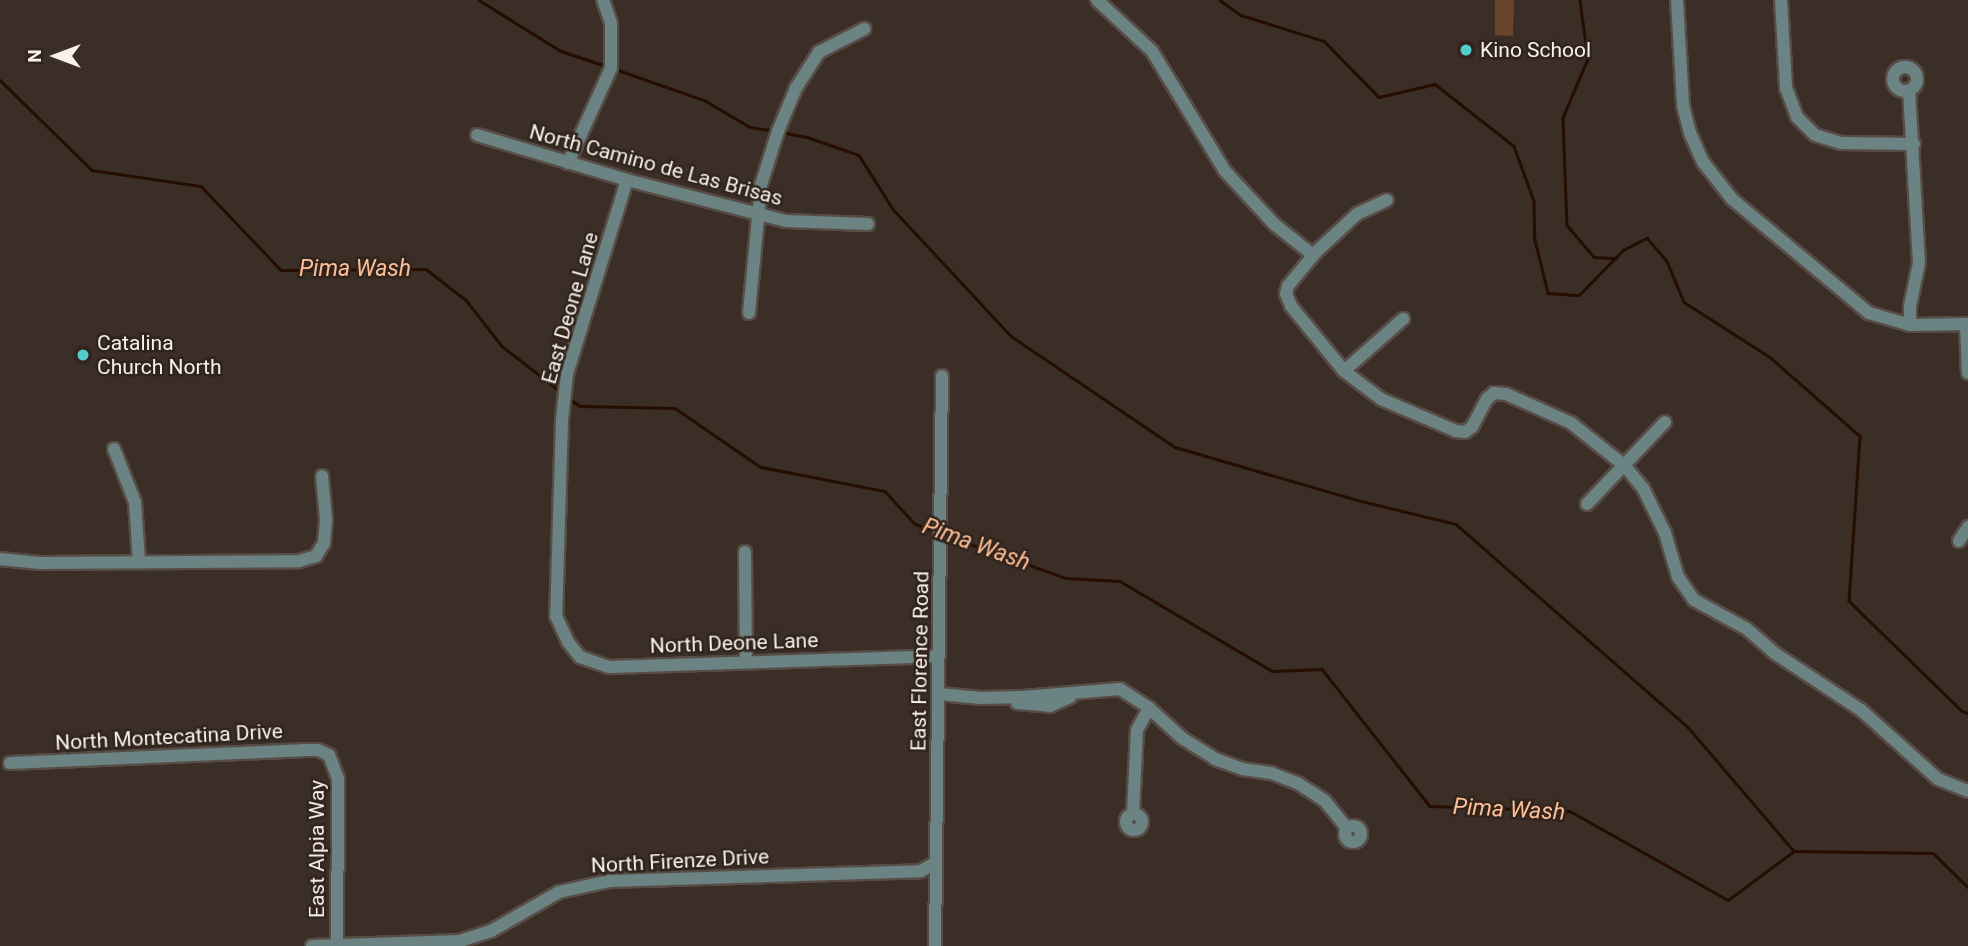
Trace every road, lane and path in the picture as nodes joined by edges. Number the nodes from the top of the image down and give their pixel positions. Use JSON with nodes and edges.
{"nodes":[{"id":1,"x":603,"y":0,"type":"edge"},
{"id":2,"x":1097,"y":0,"type":"edge"},
{"id":3,"x":1677,"y":0,"type":"edge"},
{"id":4,"x":1781,"y":0,"type":"edge"},
{"id":5,"x":864,"y":29,"type":"dead end"},
{"id":6,"x":1909,"y":90,"type":"dead end"},
{"id":7,"x":477,"y":135,"type":"dead end"},
{"id":8,"x":1914,"y":144,"type":"junction"},
{"id":9,"x":568,"y":163,"type":"junction"},
{"id":10,"x":626,"y":180,"type":"junction"},
{"id":11,"x":1387,"y":200,"type":"dead end"},
{"id":12,"x":757,"y":214,"type":"junction"},
{"id":13,"x":868,"y":224,"type":"dead end"},
{"id":14,"x":1313,"y":255,"type":"junction"},
{"id":15,"x":749,"y":313,"type":"dead end"},
{"id":16,"x":1403,"y":319,"type":"dead end"},
{"id":17,"x":1967,"y":324,"type":"edge"},
{"id":18,"x":1910,"y":326,"type":"junction"},
{"id":19,"x":1344,"y":371,"type":"junction"},
{"id":20,"x":1968,"y":373,"type":"edge"},
{"id":21,"x":942,"y":376,"type":"dead end"},
{"id":22,"x":1665,"y":422,"type":"dead end"},
{"id":23,"x":114,"y":449,"type":"dead end"},
{"id":24,"x":1625,"y":466,"type":"junction"},
{"id":25,"x":322,"y":476,"type":"dead end"},
{"id":26,"x":1587,"y":504,"type":"dead end"},
{"id":27,"x":1968,"y":527,"type":"edge"},
{"id":28,"x":1959,"y":541,"type":"dead end"},
{"id":29,"x":745,"y":552,"type":"dead end"},
{"id":30,"x":0,"y":559,"type":"edge"},
{"id":31,"x":139,"y":561,"type":"junction"},
{"id":32,"x":556,"y":616,"type":"joint"},
{"id":33,"x":939,"y":656,"type":"junction"},
{"id":34,"x":746,"y":660,"type":"junction"},
{"id":35,"x":939,"y":694,"type":"junction"},
{"id":36,"x":1149,"y":708,"type":"junction"},
{"id":37,"x":329,"y":755,"type":"joint"},
{"id":38,"x":10,"y":764,"type":"dead end"},
{"id":39,"x":1968,"y":791,"type":"edge"},
{"id":40,"x":1133,"y":814,"type":"dead end"},
{"id":41,"x":1348,"y":828,"type":"dead end"},
{"id":42,"x":935,"y":863,"type":"junction"},
{"id":43,"x":337,"y":945,"type":"edge"},
{"id":44,"x":312,"y":946,"type":"edge"},
{"id":45,"x":935,"y":946,"type":"edge"}],
"edges":[{"from":1,"to":9,"type":"street"},
{"from":2,"to":14,"type":"street"},
{"from":3,"to":18,"type":"street"},
{"from":4,"to":8,"type":"street"},
{"from":5,"to":12,"type":"street"},
{"from":6,"to":8,"type":"street"},
{"from":7,"to":9,"type":"street","name":"North Camino de Las Brisas"},
{"from":8,"to":18,"type":"street"},
{"from":9,"to":10,"type":"street","name":"North Camino de Las Brisas"},
{"from":10,"to":12,"type":"street","name":"North Camino de Las Brisas"},
{"from":10,"to":32,"type":"street","name":"East Deone Lane"},
{"from":11,"to":14,"type":"street"},
{"from":12,"to":13,"type":"street","name":"North Camino de Las Brisas"},
{"from":12,"to":15,"type":"street"},
{"from":14,"to":19,"type":"street"},
{"from":16,"to":19,"type":"street"},
{"from":17,"to":18,"type":"street"},
{"from":17,"to":20,"type":"street"},
{"from":19,"to":24,"type":"street"},
{"from":21,"to":33,"type":"street","name":"East Florence Road"},
{"from":22,"to":24,"type":"street"},
{"from":23,"to":31,"type":"street"},
{"from":24,"to":26,"type":"street"},
{"from":24,"to":39,"type":"street"},
{"from":25,"to":31,"type":"street"},
{"from":27,"to":28,"type":"street"},
{"from":29,"to":34,"type":"street"},
{"from":30,"to":31,"type":"street"},
{"from":32,"to":34,"type":"street","name":"North Deone Lane"},
{"from":33,"to":34,"type":"street","name":"North Deone Lane"},
{"from":33,"to":35,"type":"street","name":"East Florence Road"},
{"from":35,"to":36,"type":"street"},
{"from":35,"to":42,"type":"street","name":"East Florence Road"},
{"from":36,"to":40,"type":"street"},
{"from":36,"to":41,"type":"street"},
{"from":37,"to":38,"type":"street","name":"North Montecatina Drive"},
{"from":37,"to":43,"type":"street","name":"East Alpia Way"},
{"from":42,"to":43,"type":"street","name":"North Firenze Drive"},
{"from":42,"to":45,"type":"street","name":"East Florence Road"},
{"from":43,"to":44,"type":"street","name":"North Firenze Drive"}]}
